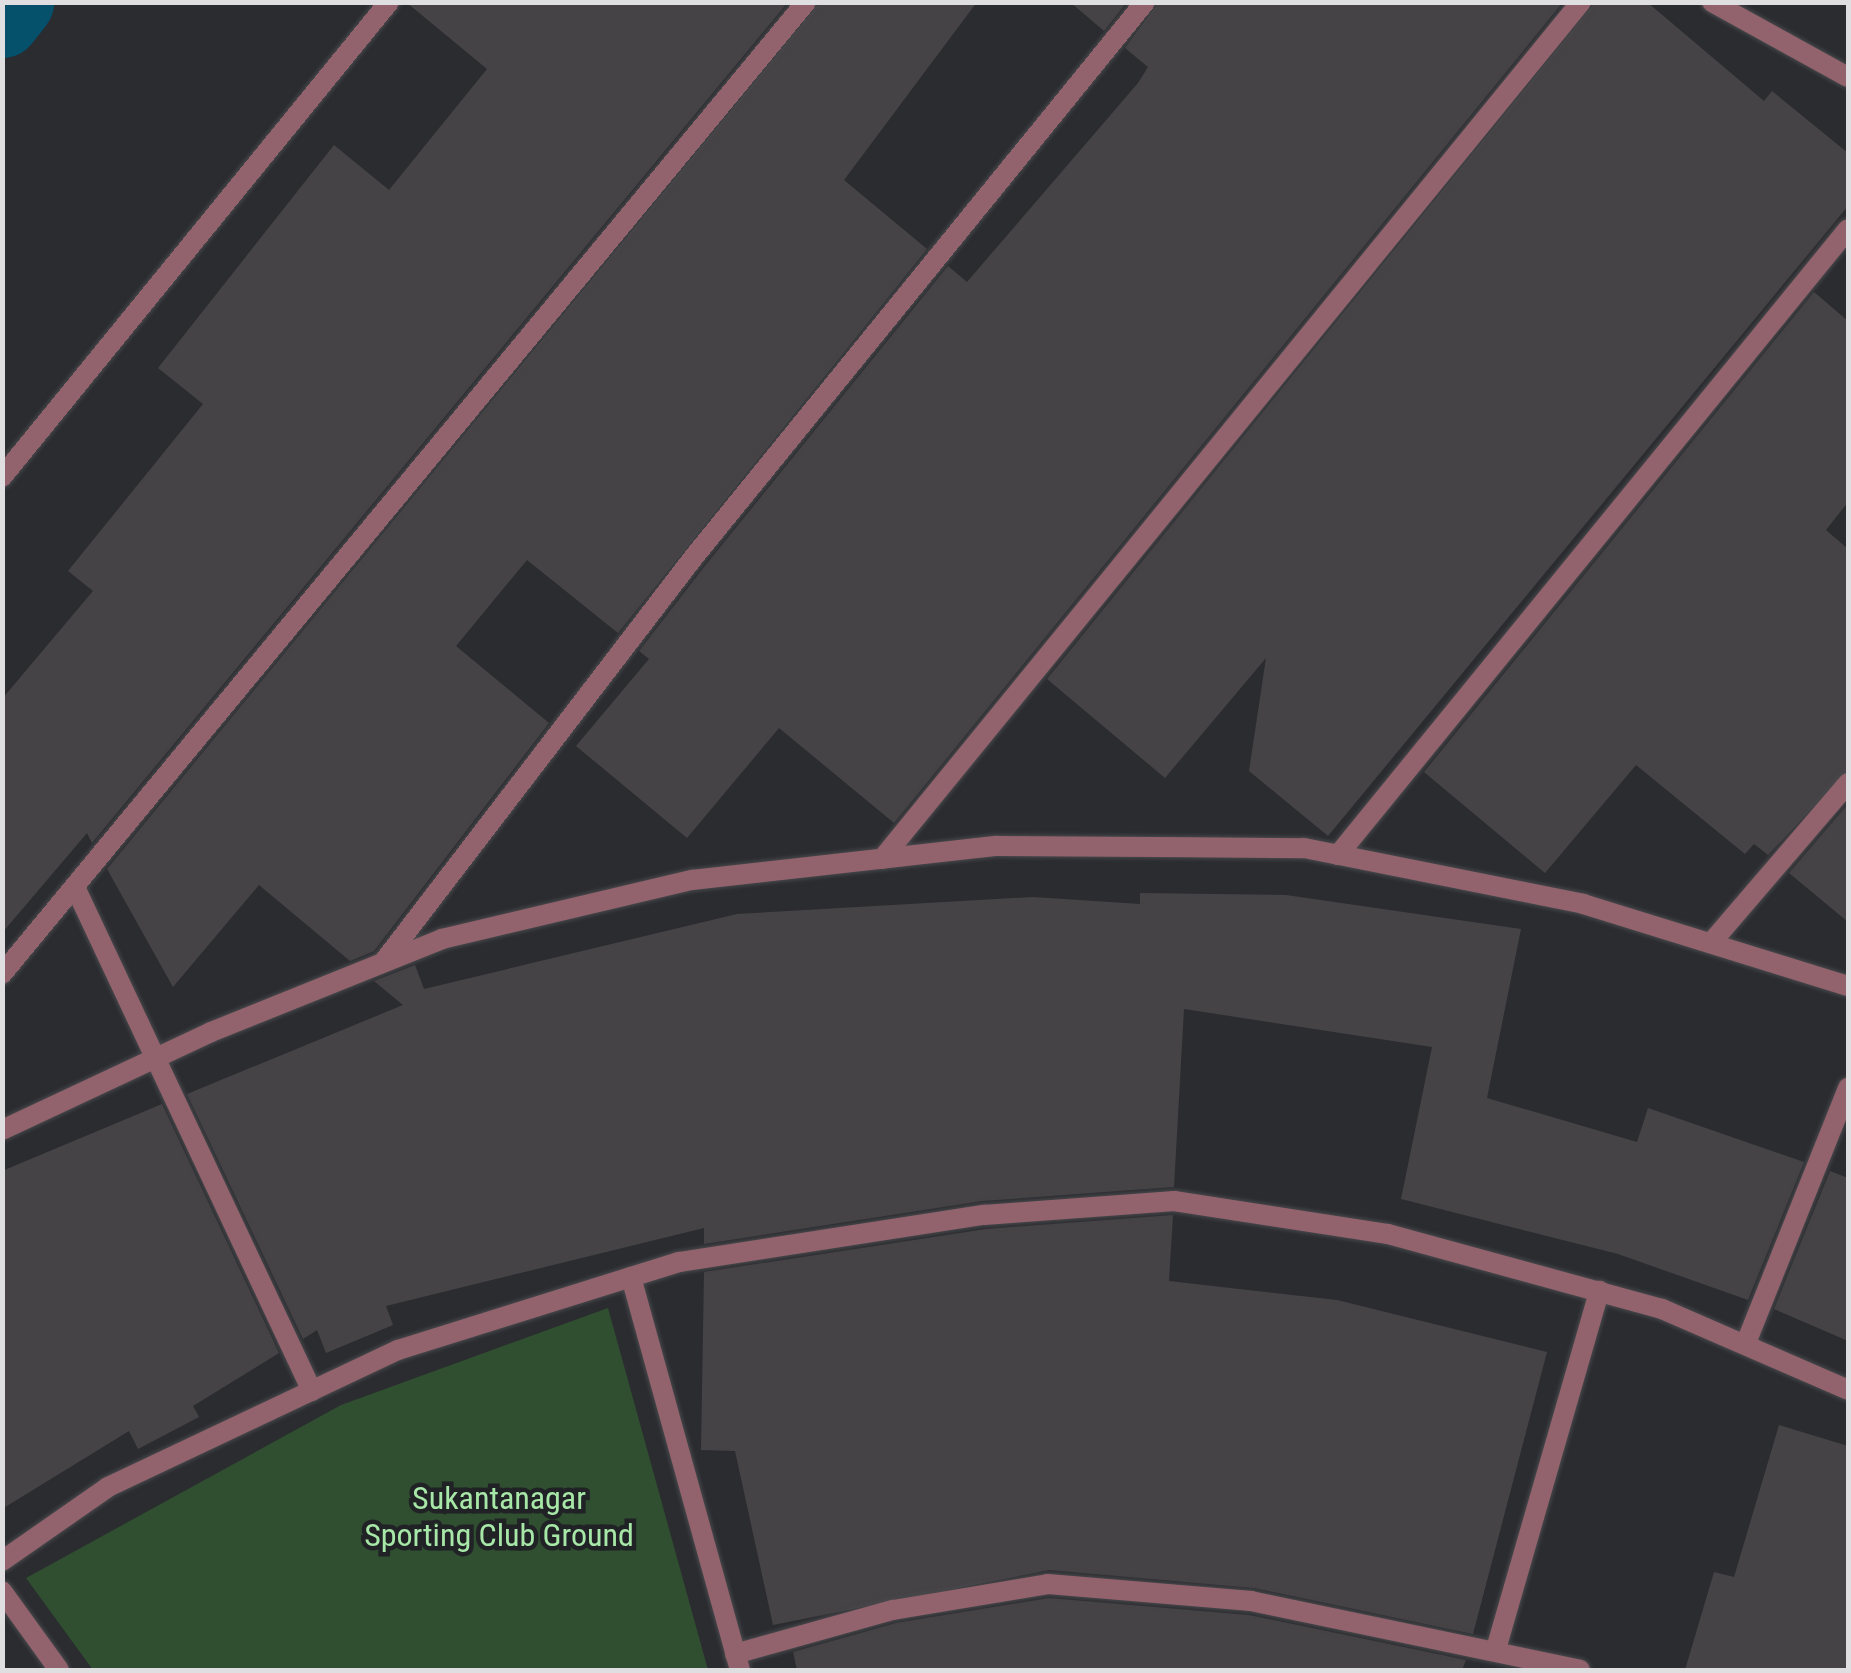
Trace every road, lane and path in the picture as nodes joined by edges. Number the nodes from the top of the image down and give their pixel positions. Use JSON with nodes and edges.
{"nodes":[{"id":1,"x":389,"y":2,"type":"edge"},
{"id":2,"x":806,"y":2,"type":"edge"},
{"id":3,"x":1145,"y":2,"type":"edge"},
{"id":4,"x":1581,"y":2,"type":"edge"},
{"id":5,"x":1712,"y":2,"type":"edge"},
{"id":6,"x":1848,"y":77,"type":"edge"},
{"id":7,"x":1848,"y":229,"type":"edge"},
{"id":8,"x":2,"y":477,"type":"edge"},
{"id":9,"x":1848,"y":783,"type":"edge"},
{"id":10,"x":1338,"y":855,"type":"junction"},
{"id":11,"x":882,"y":859,"type":"junction"},
{"id":12,"x":75,"y":887,"type":"junction"},
{"id":13,"x":1711,"y":944,"type":"junction"},
{"id":14,"x":384,"y":962,"type":"junction"},
{"id":15,"x":2,"y":974,"type":"edge"},
{"id":16,"x":1848,"y":986,"type":"edge"},
{"id":17,"x":157,"y":1056,"type":"junction"},
{"id":18,"x":1848,"y":1088,"type":"edge"},
{"id":19,"x":2,"y":1130,"type":"edge"},
{"id":20,"x":631,"y":1277,"type":"junction"},
{"id":21,"x":1598,"y":1291,"type":"junction"},
{"id":22,"x":1746,"y":1343,"type":"junction"},
{"id":23,"x":312,"y":1390,"type":"junction"},
{"id":24,"x":1848,"y":1390,"type":"edge"},
{"id":25,"x":2,"y":1561,"type":"edge"},
{"id":26,"x":2,"y":1590,"type":"edge"},
{"id":27,"x":1496,"y":1649,"type":"junction"},
{"id":28,"x":738,"y":1662,"type":"edge"},
{"id":29,"x":59,"y":1670,"type":"edge"},
{"id":30,"x":1580,"y":1670,"type":"edge"}],
"edges":[{"from":1,"to":8,"type":"street"},
{"from":2,"to":12,"type":"street"},
{"from":3,"to":14,"type":"street"},
{"from":4,"to":11,"type":"street"},
{"from":5,"to":6,"type":"street"},
{"from":7,"to":10,"type":"street"},
{"from":9,"to":13,"type":"street"},
{"from":10,"to":11,"type":"street"},
{"from":10,"to":13,"type":"street"},
{"from":11,"to":14,"type":"street"},
{"from":12,"to":15,"type":"street"},
{"from":12,"to":17,"type":"street"},
{"from":13,"to":16,"type":"street"},
{"from":14,"to":17,"type":"street"},
{"from":17,"to":19,"type":"street"},
{"from":17,"to":23,"type":"street"},
{"from":18,"to":22,"type":"street"},
{"from":20,"to":21,"type":"street"},
{"from":20,"to":23,"type":"street"},
{"from":20,"to":28,"type":"street"},
{"from":21,"to":22,"type":"street"},
{"from":21,"to":27,"type":"street"},
{"from":22,"to":24,"type":"street"},
{"from":23,"to":25,"type":"street"},
{"from":26,"to":29,"type":"street"},
{"from":27,"to":28,"type":"street"},
{"from":27,"to":30,"type":"street"}]}
